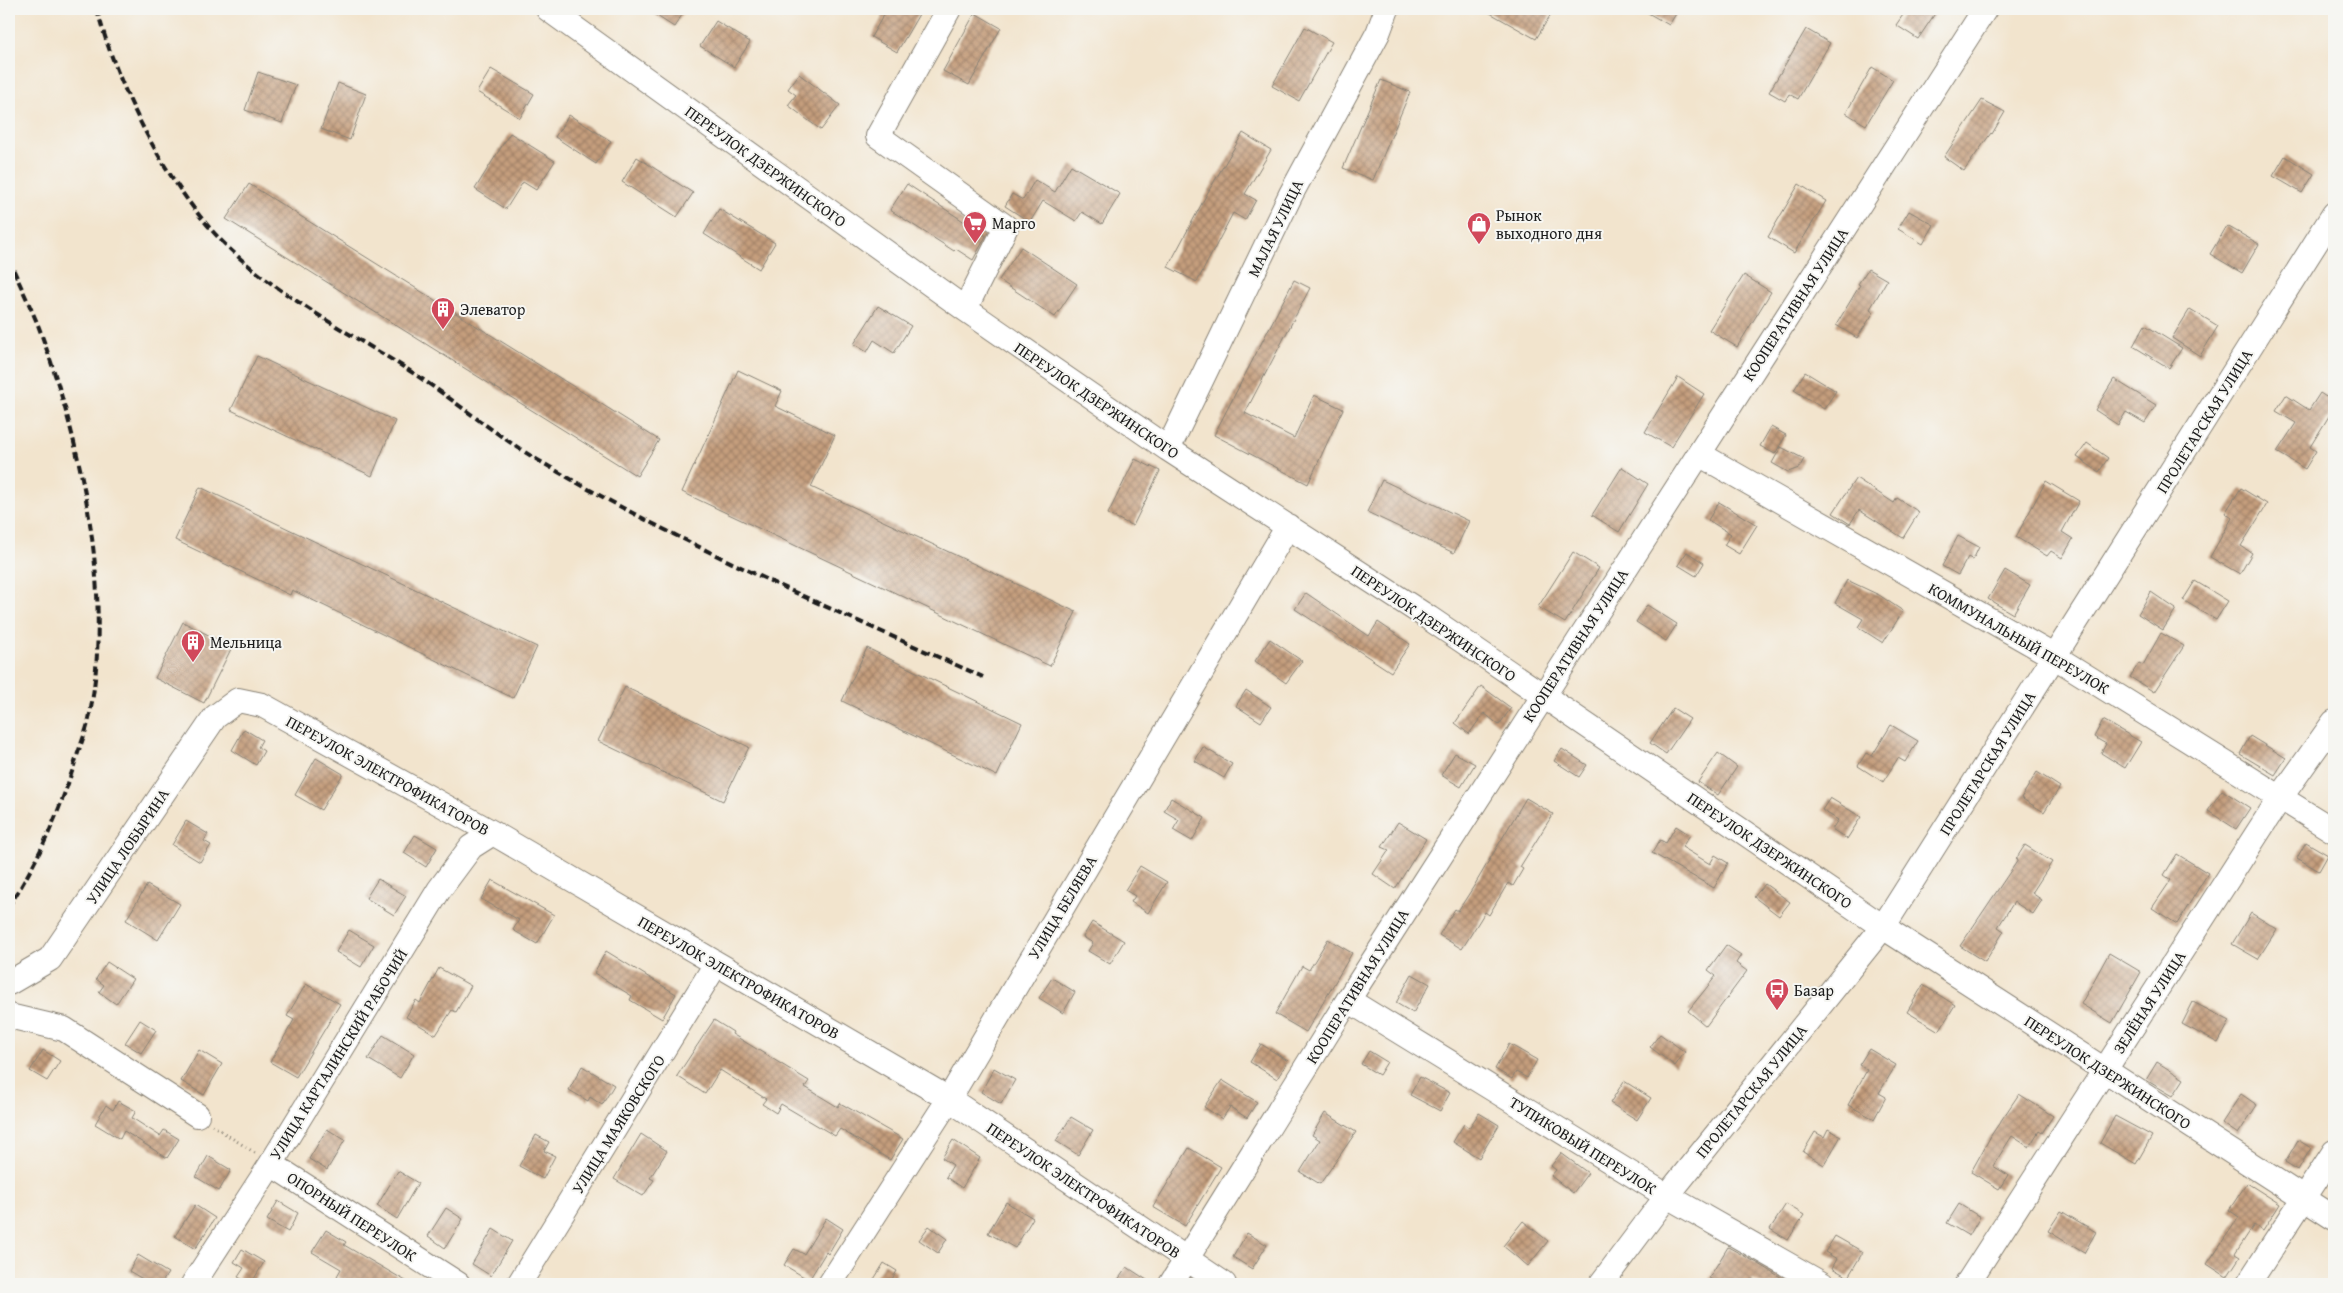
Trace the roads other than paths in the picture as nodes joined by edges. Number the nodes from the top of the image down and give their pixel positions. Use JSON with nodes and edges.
{"nodes":[{"id":1,"x":548,"y":9,"type":"edge"},
{"id":2,"x":949,"y":9,"type":"edge"},
{"id":3,"x":1387,"y":9,"type":"edge"},
{"id":4,"x":1985,"y":9,"type":"edge"},
{"id":5,"x":2334,"y":214,"type":"edge"},
{"id":6,"x":965,"y":309,"type":"junction"},
{"id":7,"x":1168,"y":449,"type":"junction"},
{"id":8,"x":1699,"y":454,"type":"junction"},
{"id":9,"x":1288,"y":526,"type":"junction"},
{"id":10,"x":2055,"y":657,"type":"junction"},
{"id":11,"x":1542,"y":695,"type":"junction"},
{"id":12,"x":238,"y":700,"type":"joint"},
{"id":13,"x":2334,"y":722,"type":"edge"},
{"id":14,"x":2280,"y":798,"type":"junction"},
{"id":15,"x":2334,"y":831,"type":"edge"},
{"id":16,"x":493,"y":833,"type":"junction"},
{"id":17,"x":1883,"y":927,"type":"junction"},
{"id":18,"x":716,"y":964,"type":"junction"},
{"id":19,"x":9,"y":983,"type":"edge"},
{"id":20,"x":1348,"y":1000,"type":"junction"},
{"id":21,"x":9,"y":1016,"type":"edge"},
{"id":22,"x":2105,"y":1070,"type":"junction"},
{"id":23,"x":949,"y":1099,"type":"junction"},
{"id":24,"x":197,"y":1115,"type":"road end"},
{"id":25,"x":2334,"y":1152,"type":"edge"},
{"id":26,"x":271,"y":1164,"type":"junction"},
{"id":27,"x":1667,"y":1196,"type":"junction"},
{"id":28,"x":2303,"y":1198,"type":"junction"},
{"id":29,"x":2334,"y":1218,"type":"edge"},
{"id":30,"x":1186,"y":1258,"type":"junction"},
{"id":31,"x":193,"y":1284,"type":"edge"},
{"id":32,"x":458,"y":1284,"type":"edge"},
{"id":33,"x":519,"y":1284,"type":"edge"},
{"id":34,"x":830,"y":1284,"type":"edge"},
{"id":35,"x":1171,"y":1284,"type":"edge"},
{"id":36,"x":1224,"y":1284,"type":"edge"},
{"id":37,"x":1601,"y":1284,"type":"edge"},
{"id":38,"x":1822,"y":1284,"type":"edge"},
{"id":39,"x":1967,"y":1284,"type":"edge"},
{"id":40,"x":2248,"y":1284,"type":"edge"}],
"edges":[{"from":1,"to":6,"type":"street","name":"ПЕРЕУЛОК ДЗЕРЖИНСКОГО"},
{"from":2,"to":6,"type":"street"},
{"from":3,"to":7,"type":"street","name":"МАЛАЯ УЛИЦА"},
{"from":4,"to":8,"type":"street","name":"КООПЕРАТИВНАЯ УЛИЦА"},
{"from":5,"to":10,"type":"street","name":"ПРОЛЕТАРСКАЯ УЛИЦА"},
{"from":6,"to":7,"type":"street","name":"ПЕРЕУЛОК ДЗЕРЖИНСКОГО"},
{"from":7,"to":9,"type":"street","name":"ПЕРЕУЛОК ДЗЕРЖИНСКОГО"},
{"from":8,"to":10,"type":"street","name":"КОММУНАЛЬНЫЙ ПЕРЕУЛОК"},
{"from":8,"to":11,"type":"street","name":"КООПЕРАТИВНАЯ УЛИЦА"},
{"from":9,"to":11,"type":"street","name":"ПЕРЕУЛОК ДЗЕРЖИНСКОГО"},
{"from":9,"to":23,"type":"street","name":"УЛИЦА БЕЛЯЕВА"},
{"from":10,"to":14,"type":"street","name":"КОММУНАЛЬНЫЙ ПЕРЕУЛОК"},
{"from":10,"to":17,"type":"street","name":"ПРОЛЕТАРСКАЯ УЛИЦА"},
{"from":11,"to":17,"type":"street","name":"ПЕРЕУЛОК ДЗЕРЖИНСКОГО"},
{"from":11,"to":20,"type":"street","name":"КООПЕРАТИВНАЯ УЛИЦА"},
{"from":12,"to":16,"type":"street","name":"ПЕРЕУЛОК ЭЛЕКТРОФИКАТОРОВ"},
{"from":12,"to":19,"type":"street","name":"УЛИЦА ЛОБЫРИНА"},
{"from":13,"to":14,"type":"street","name":"ЗЕЛЁНАЯ УЛИЦА"},
{"from":14,"to":15,"type":"street","name":"КОММУНАЛЬНЫЙ ПЕРЕУЛОК"},
{"from":14,"to":22,"type":"street","name":"ЗЕЛЁНАЯ УЛИЦА"},
{"from":16,"to":18,"type":"street","name":"ПЕРЕУЛОК ЭЛЕКТРОФИКАТОРОВ"},
{"from":16,"to":26,"type":"street","name":"УЛИЦА КАРТАЛИНСКИЙ РАБОЧИЙ"},
{"from":17,"to":22,"type":"street","name":"ПЕРЕУЛОК ДЗЕРЖИНСКОГО"},
{"from":17,"to":27,"type":"street","name":"ПРОЛЕТАРСКАЯ УЛИЦА"},
{"from":18,"to":23,"type":"street","name":"ПЕРЕУЛОК ЭЛЕКТРОФИКАТОРОВ"},
{"from":18,"to":33,"type":"street","name":"УЛИЦА МАЯКОВСКОГО"},
{"from":20,"to":27,"type":"street","name":"ТУПИКОВЫЙ ПЕРЕУЛОК"},
{"from":20,"to":30,"type":"street","name":"КООПЕРАТИВНАЯ УЛИЦА"},
{"from":21,"to":24,"type":"street"},
{"from":22,"to":28,"type":"street","name":"ПЕРЕУЛОК ДЗЕРЖИНСКОГО"},
{"from":22,"to":39,"type":"street","name":"ЗЕЛЁНАЯ УЛИЦА"},
{"from":23,"to":30,"type":"street","name":"ПЕРЕУЛОК ЭЛЕКТРОФИКАТОРОВ"},
{"from":23,"to":34,"type":"street","name":"УЛИЦА БЕЛЯЕВА"},
{"from":25,"to":28,"type":"street"},
{"from":26,"to":31,"type":"street","name":"УЛИЦА КАРТАЛИНСКИЙ РАБОЧИЙ"},
{"from":26,"to":32,"type":"street","name":"ОПОРНЫЙ ПЕРЕУЛОК"},
{"from":27,"to":37,"type":"street","name":"ПРОЛЕТАРСКАЯ УЛИЦА"},
{"from":27,"to":38,"type":"street","name":"ТУПИКОВЫЙ ПЕРЕУЛОК"},
{"from":28,"to":29,"type":"street","name":"ПЕРЕУЛОК ДЗЕРЖИНСКОГО"},
{"from":28,"to":40,"type":"street"},
{"from":30,"to":35,"type":"street","name":"КООПЕРАТИВНАЯ УЛИЦА"},
{"from":30,"to":36,"type":"street","name":"ПЕРЕУЛОК ЭЛЕКТРОФИКАТОРОВ"}]}
